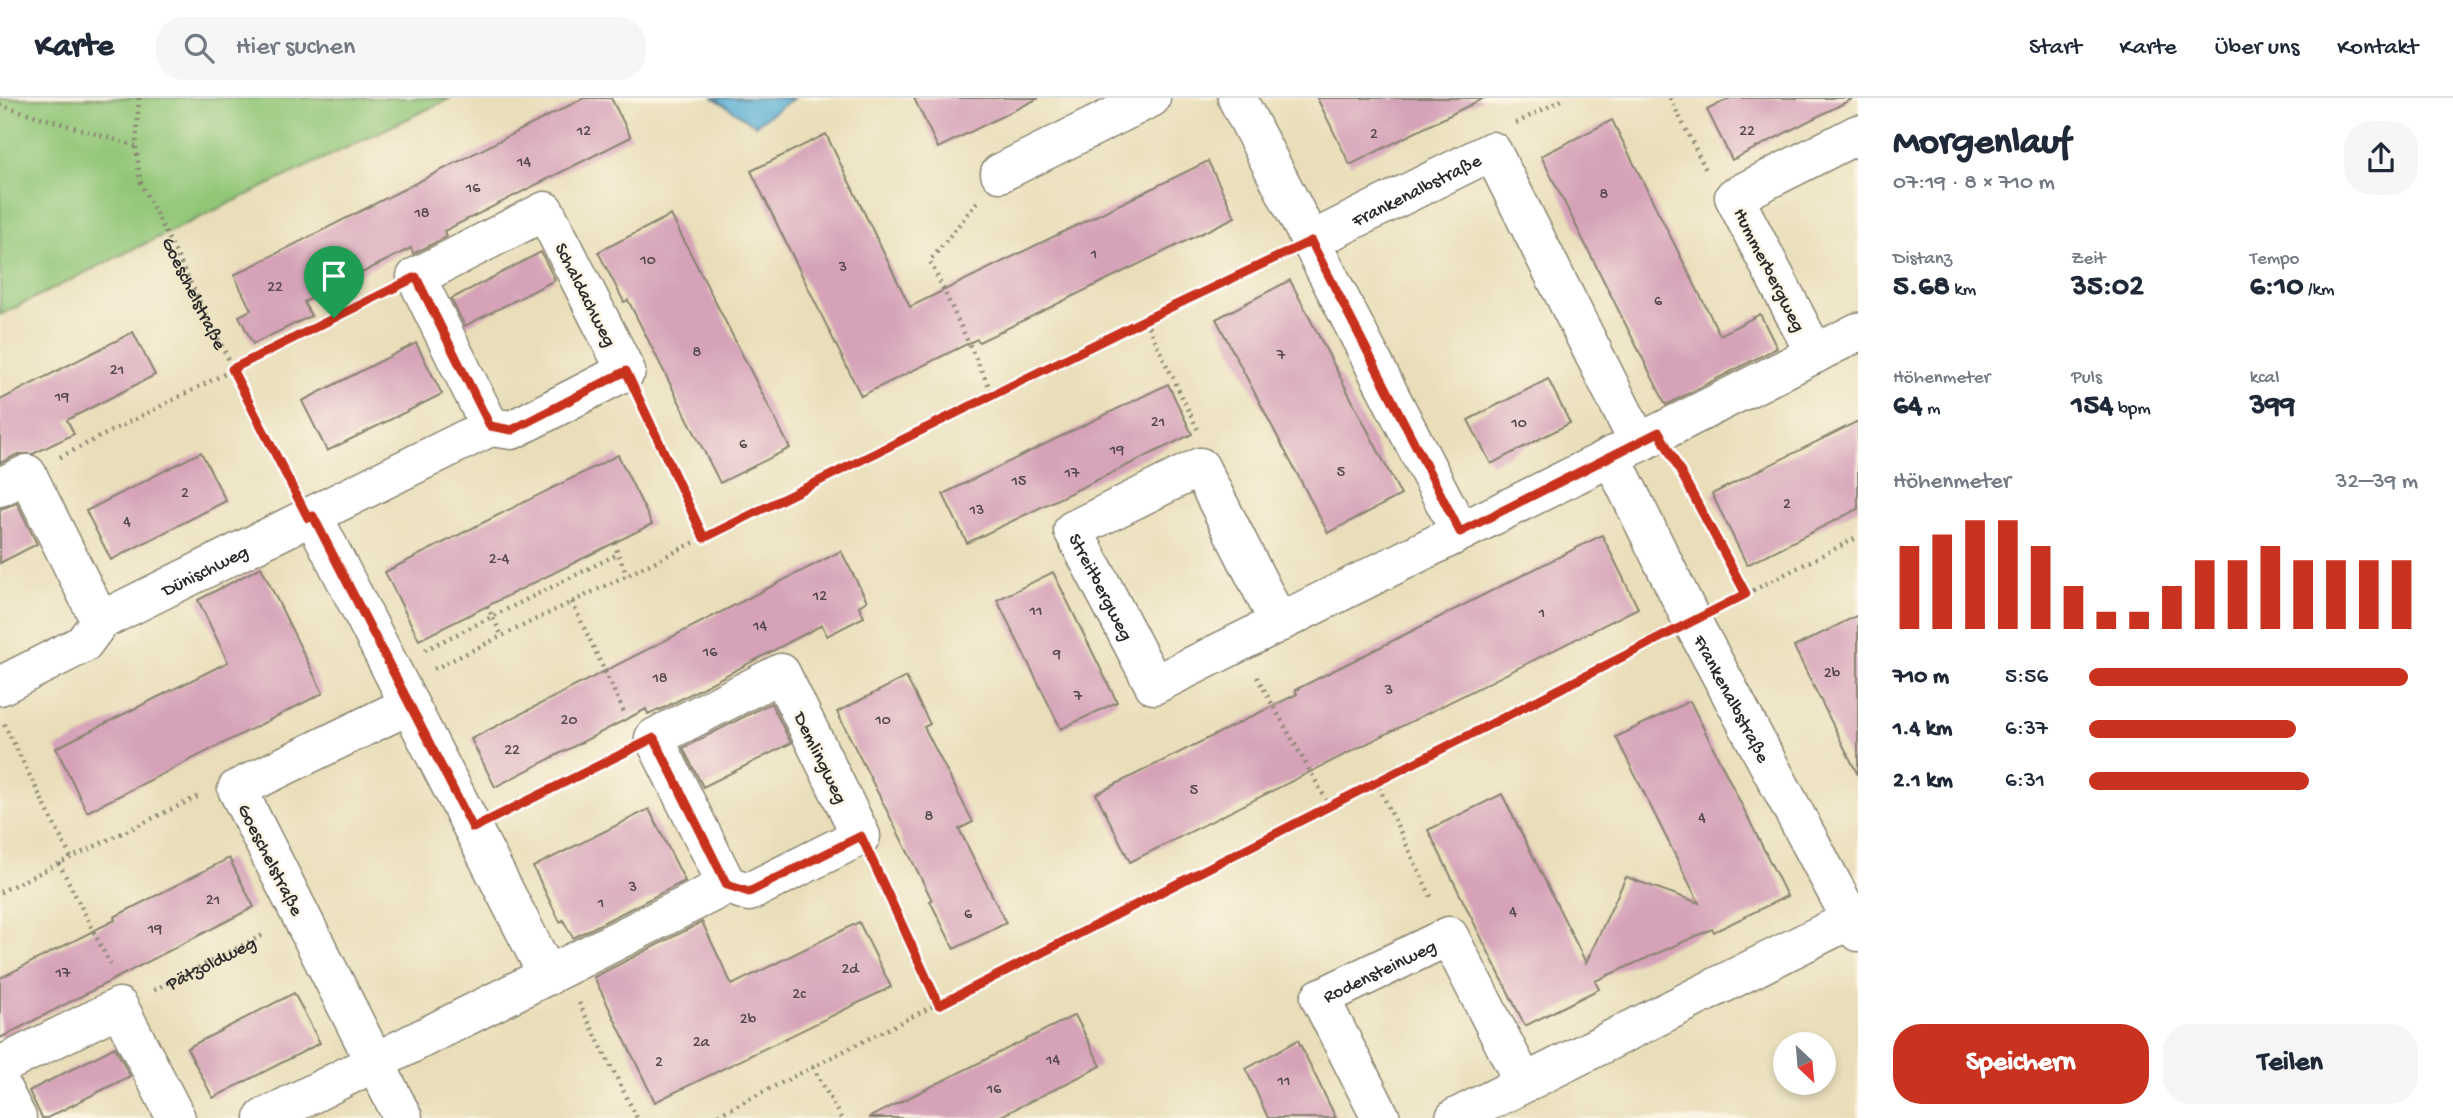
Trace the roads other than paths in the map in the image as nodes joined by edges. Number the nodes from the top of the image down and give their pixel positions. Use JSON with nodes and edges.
{"nodes":[{"id":1,"x":1151,"y":98,"type":"edge"},
{"id":2,"x":1237,"y":98,"type":"edge"},
{"id":3,"x":1858,"y":134,"type":"edge"},
{"id":4,"x":1000,"y":173,"type":"road end"},
{"id":5,"x":1311,"y":241,"type":"junction"},
{"id":6,"x":1858,"y":332,"type":"edge"},
{"id":7,"x":1815,"y":354,"type":"junction"},
{"id":8,"x":490,"y":426,"type":"junction"},
{"id":9,"x":1636,"y":444,"type":"junction"},
{"id":10,"x":14,"y":480,"type":"edge"},
{"id":11,"x":310,"y":517,"type":"junction"},
{"id":12,"x":1460,"y":532,"type":"junction"},
{"id":13,"x":100,"y":621,"type":"junction"},
{"id":14,"x":1279,"y":623,"type":"junction"},
{"id":15,"x":0,"y":686,"type":"edge"},
{"id":16,"x":399,"y":686,"type":"junction"},
{"id":17,"x":727,"y":885,"type":"junction"},
{"id":18,"x":1856,"y":922,"type":"edge"},
{"id":19,"x":555,"y":972,"type":"junction"},
{"id":20,"x":375,"y":1063,"type":"junction"},
{"id":21,"x":0,"y":1066,"type":"edge"},
{"id":22,"x":1524,"y":1083,"type":"junction"},
{"id":23,"x":0,"y":1085,"type":"edge"},
{"id":24,"x":18,"y":1118,"type":"edge"},
{"id":25,"x":176,"y":1118,"type":"edge"},
{"id":26,"x":264,"y":1118,"type":"edge"},
{"id":27,"x":403,"y":1118,"type":"edge"},
{"id":28,"x":1381,"y":1118,"type":"edge"},
{"id":29,"x":1455,"y":1118,"type":"edge"}],
"edges":[{"from":1,"to":4,"type":"street"},
{"from":2,"to":5,"type":"street"},
{"from":3,"to":7,"type":"street","name":"Hummerbergweg"},
{"from":5,"to":9,"type":"street","name":"Frankenalbstraße"},
{"from":5,"to":12,"type":"street"},
{"from":6,"to":7,"type":"street","name":"Hummerbergweg"},
{"from":7,"to":9,"type":"street","name":"Hummerbergweg"},
{"from":8,"to":8,"type":"street","name":"Schaldachweg"},
{"from":8,"to":11,"type":"street"},
{"from":9,"to":12,"type":"street"},
{"from":9,"to":18,"type":"street","name":"Frankenalbstraße"},
{"from":10,"to":13,"type":"street"},
{"from":11,"to":13,"type":"street","name":"Dünischweg"},
{"from":11,"to":16,"type":"street"},
{"from":12,"to":14,"type":"street","name":"Streitbergweg"},
{"from":13,"to":15,"type":"street","name":"Dünischweg"},
{"from":14,"to":14,"type":"street","name":"Streitbergweg"},
{"from":16,"to":19,"type":"street"},
{"from":16,"to":20,"type":"street","name":"Goeschelstraße"},
{"from":17,"to":17,"type":"street","name":"Demlingweg"},
{"from":17,"to":19,"type":"street"},
{"from":18,"to":22,"type":"street"},
{"from":19,"to":20,"type":"street"},
{"from":20,"to":26,"type":"street"},
{"from":20,"to":27,"type":"street","name":"Goeschelstraße"},
{"from":21,"to":25,"type":"street"},
{"from":22,"to":28,"type":"street","name":"Rodensteinweg"},
{"from":22,"to":29,"type":"street"},
{"from":23,"to":24,"type":"street"}]}
